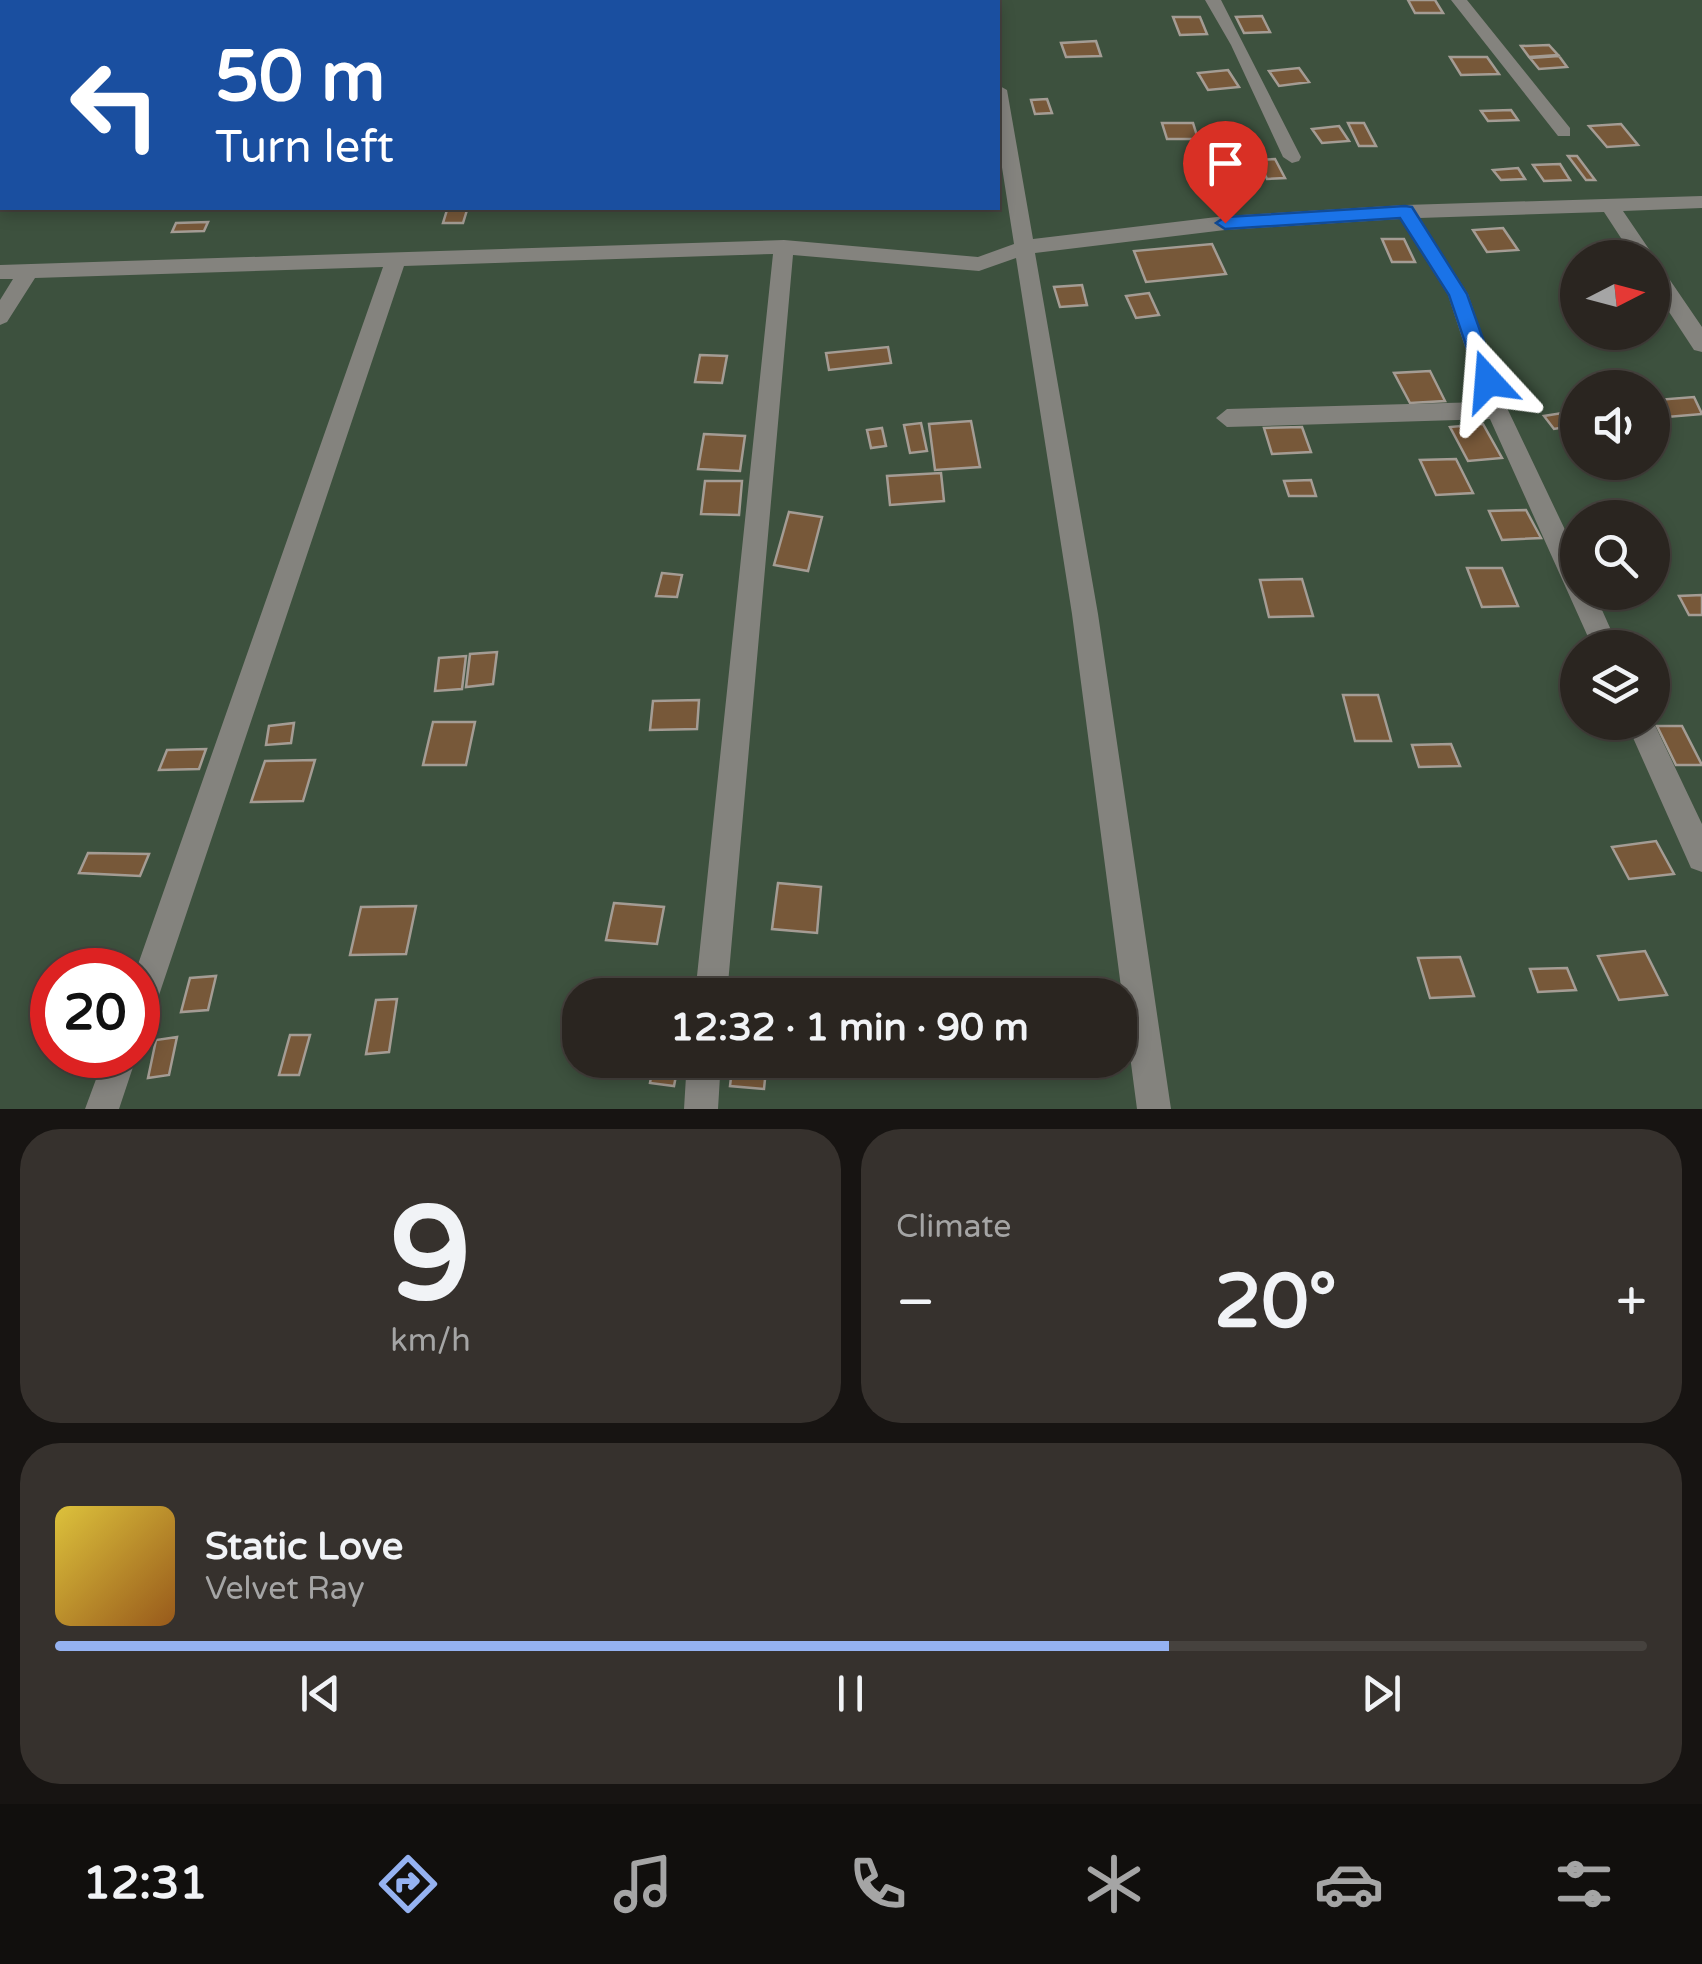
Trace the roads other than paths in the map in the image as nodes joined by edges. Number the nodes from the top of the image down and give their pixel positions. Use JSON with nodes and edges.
{"nodes":[{"id":1,"x":1212,"y":0,"type":"edge"},
{"id":2,"x":1459,"y":0,"type":"edge"},
{"id":3,"x":1000,"y":102,"type":"edge"},
{"id":4,"x":1564,"y":132,"type":"dead end"},
{"id":5,"x":1292,"y":157,"type":"dead end"},
{"id":6,"x":1702,"y":202,"type":"edge"},
{"id":7,"x":1609,"y":205,"type":"junction"},
{"id":8,"x":1405,"y":212,"type":"junction"},
{"id":9,"x":1632,"y":240,"type":"edge"},
{"id":10,"x":1025,"y":247,"type":"junction"},
{"id":11,"x":784,"y":248,"type":"junction"},
{"id":12,"x":396,"y":260,"type":"junction"},
{"id":13,"x":0,"y":272,"type":"edge"},
{"id":14,"x":28,"y":272,"type":"junction"},
{"id":15,"x":1670,"y":297,"type":"edge"},
{"id":16,"x":0,"y":317,"type":"edge"},
{"id":17,"x":1702,"y":344,"type":"edge"},
{"id":18,"x":1497,"y":410,"type":"junction"},
{"id":19,"x":1226,"y":418,"type":"dead end"},
{"id":20,"x":1560,"y":546,"type":"edge"},
{"id":21,"x":1648,"y":740,"type":"edge"},
{"id":22,"x":1702,"y":856,"type":"edge"},
{"id":23,"x":159,"y":948,"type":"edge"},
{"id":24,"x":713,"y":978,"type":"edge"},
{"id":25,"x":113,"y":1078,"type":"edge"},
{"id":26,"x":703,"y":1078,"type":"edge"},
{"id":27,"x":102,"y":1109,"type":"edge"},
{"id":28,"x":701,"y":1109,"type":"edge"},
{"id":29,"x":1154,"y":1109,"type":"edge"}],
"edges":[{"from":1,"to":5,"type":"street"},
{"from":2,"to":4,"type":"street"},
{"from":3,"to":10,"type":"street"},
{"from":6,"to":7,"type":"street"},
{"from":7,"to":8,"type":"street"},
{"from":7,"to":9,"type":"street"},
{"from":8,"to":10,"type":"street"},
{"from":8,"to":18,"type":"street"},
{"from":10,"to":11,"type":"street"},
{"from":10,"to":29,"type":"street"},
{"from":11,"to":12,"type":"street"},
{"from":11,"to":24,"type":"street"},
{"from":12,"to":14,"type":"street"},
{"from":12,"to":23,"type":"street"},
{"from":13,"to":14,"type":"street"},
{"from":14,"to":16,"type":"street"},
{"from":15,"to":17,"type":"street"},
{"from":18,"to":19,"type":"street"},
{"from":18,"to":20,"type":"street"},
{"from":21,"to":22,"type":"street"},
{"from":25,"to":27,"type":"street"},
{"from":26,"to":28,"type":"street"}]}
